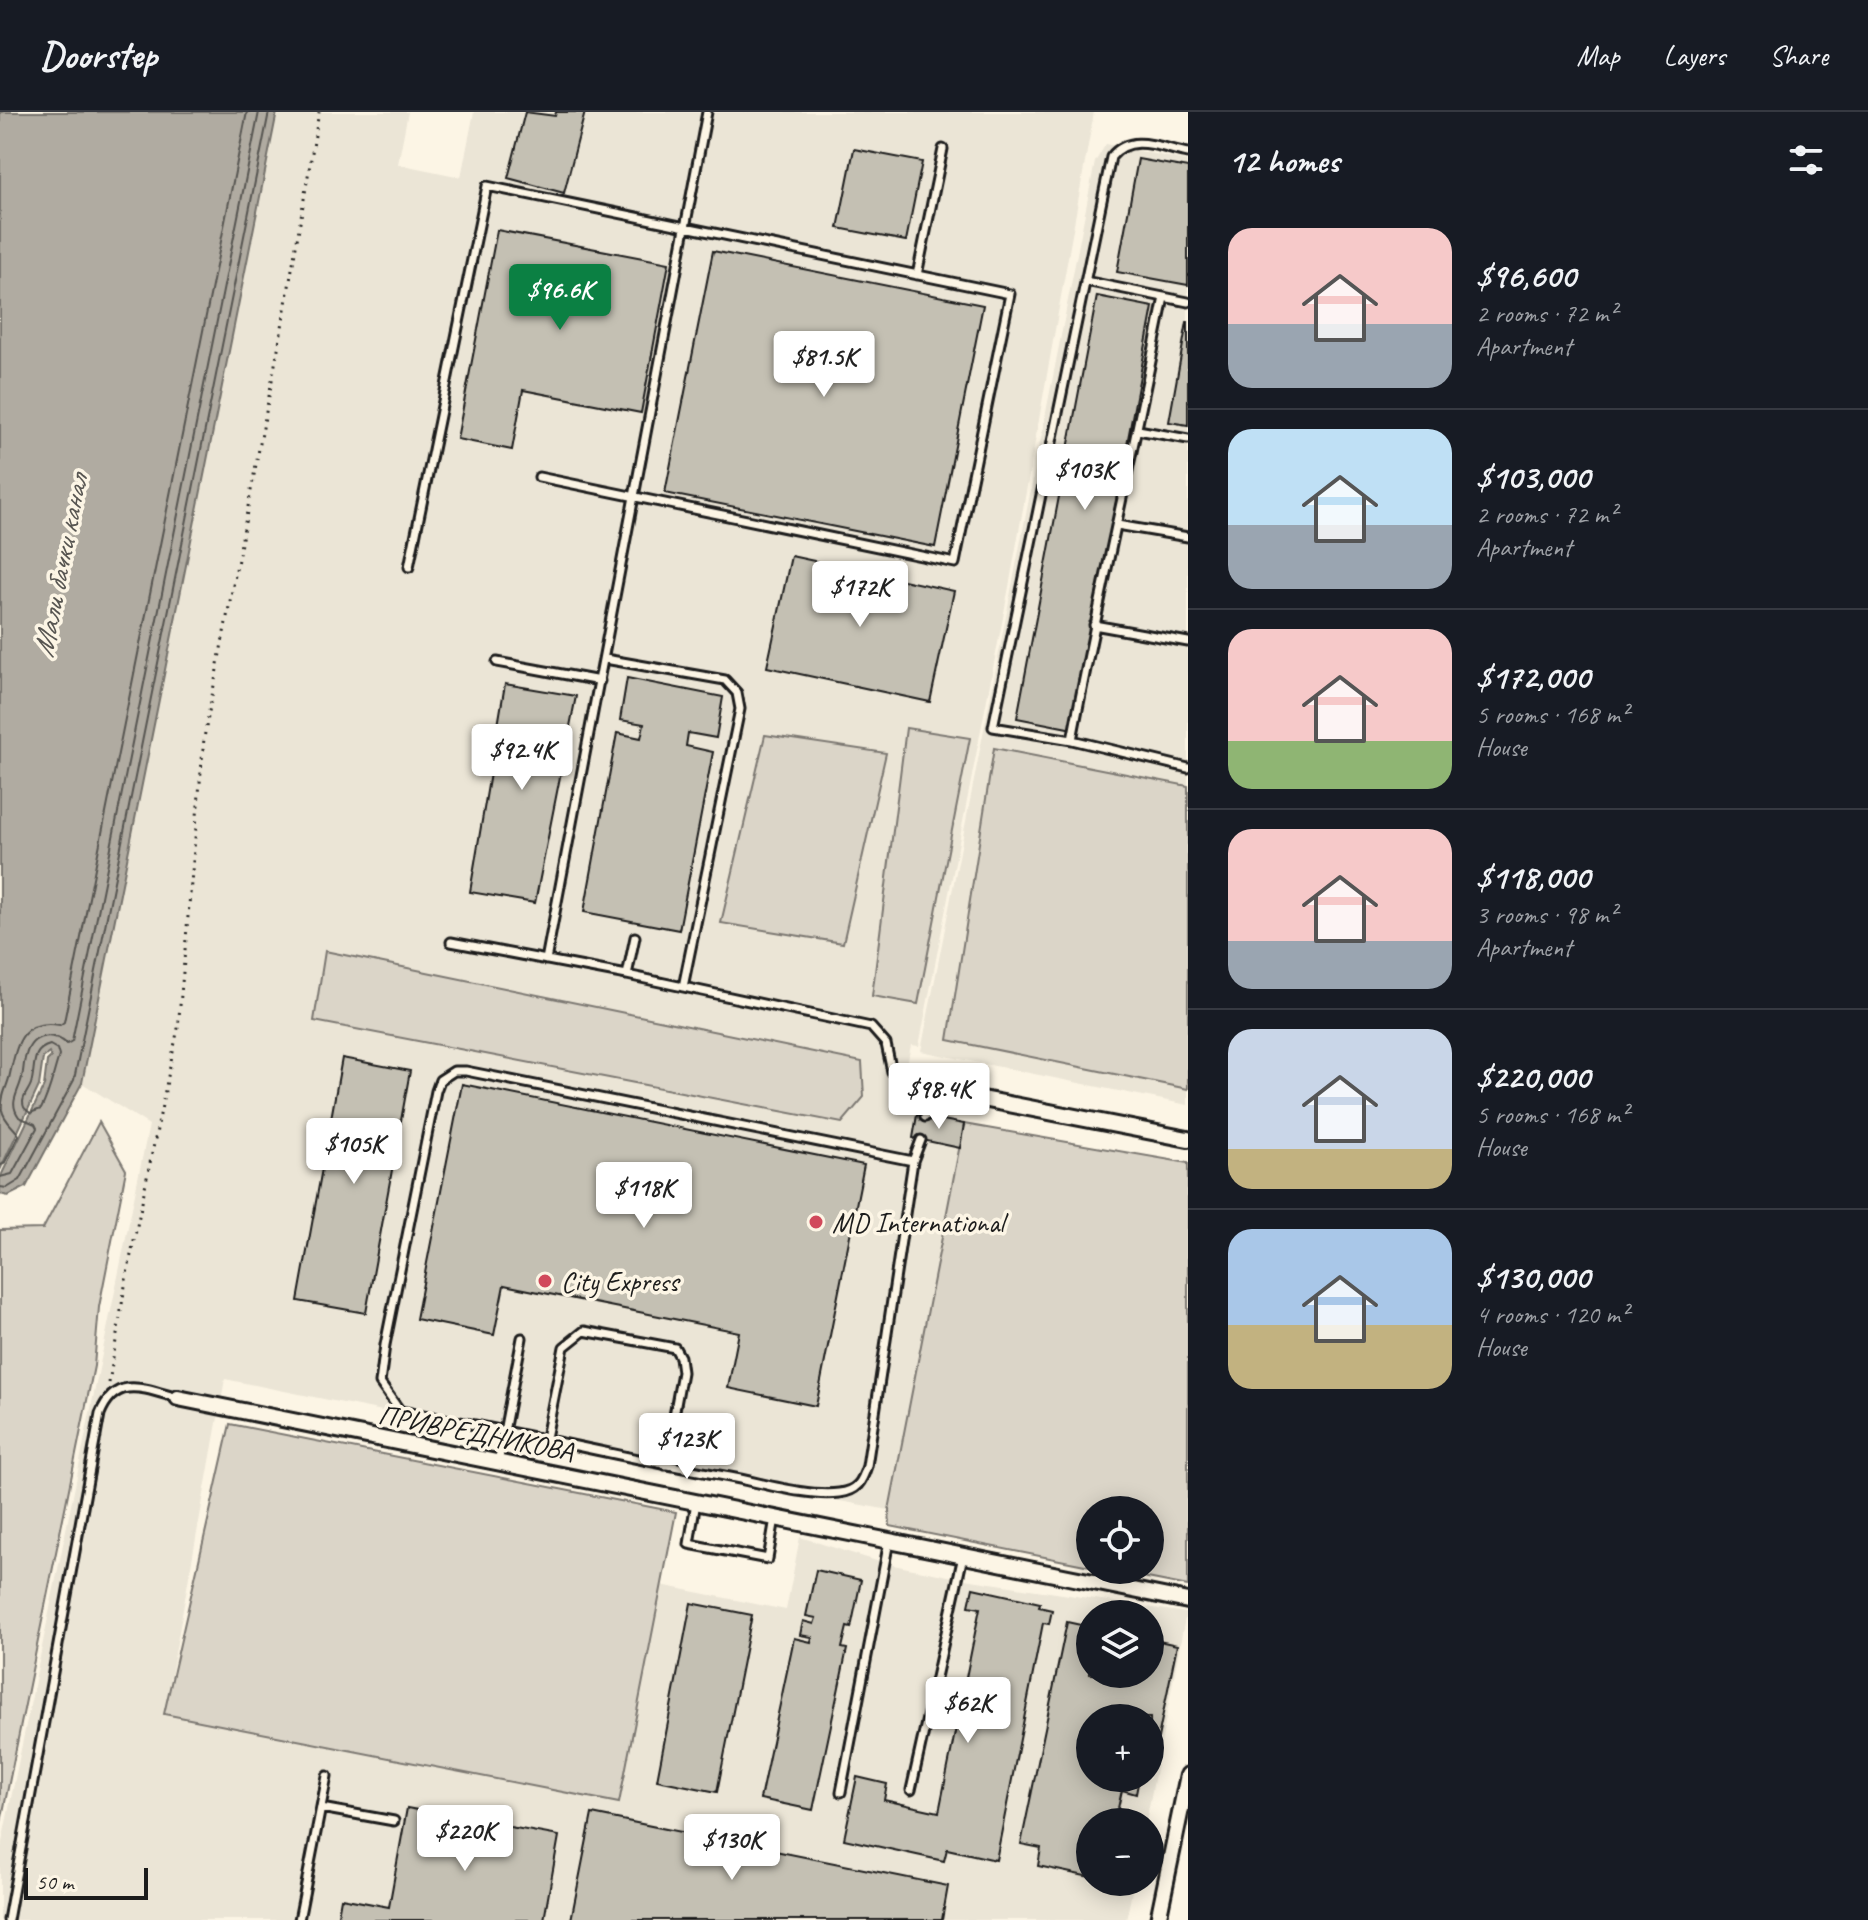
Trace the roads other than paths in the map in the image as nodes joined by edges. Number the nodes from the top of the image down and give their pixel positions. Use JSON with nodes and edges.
{"nodes":[{"id":1,"x":707,"y":112,"type":"edge"},
{"id":2,"x":943,"y":149,"type":"dead end"},
{"id":3,"x":1188,"y":153,"type":"edge"},
{"id":4,"x":685,"y":227,"type":"junction"},
{"id":5,"x":917,"y":275,"type":"junction"},
{"id":6,"x":1085,"y":281,"type":"junction"},
{"id":7,"x":1164,"y":297,"type":"junction"},
{"id":8,"x":1188,"y":302,"type":"edge"},
{"id":9,"x":1138,"y":430,"type":"junction"},
{"id":10,"x":1188,"y":439,"type":"edge"},
{"id":11,"x":539,"y":477,"type":"dead end"},
{"id":12,"x":633,"y":496,"type":"junction"},
{"id":13,"x":1117,"y":525,"type":"junction"},
{"id":14,"x":1188,"y":537,"type":"edge"},
{"id":15,"x":409,"y":567,"type":"dead end"},
{"id":16,"x":1094,"y":625,"type":"junction"},
{"id":17,"x":1188,"y":642,"type":"edge"},
{"id":18,"x":605,"y":659,"type":"junction"},
{"id":19,"x":497,"y":662,"type":"dead end"},
{"id":20,"x":600,"y":681,"type":"junction"},
{"id":21,"x":1072,"y":740,"type":"junction"},
{"id":22,"x":1188,"y":768,"type":"edge"},
{"id":23,"x":635,"y":937,"type":"dead end"},
{"id":24,"x":451,"y":942,"type":"dead end"},
{"id":25,"x":546,"y":960,"type":"junction"},
{"id":26,"x":627,"y":975,"type":"junction"},
{"id":27,"x":683,"y":987,"type":"junction"},
{"id":28,"x":921,"y":1087,"type":"joint"},
{"id":29,"x":941,"y":1091,"type":"junction"},
{"id":30,"x":925,"y":1117,"type":"dead end"},
{"id":31,"x":1188,"y":1139,"type":"edge"},
{"id":32,"x":921,"y":1140,"type":"dead end"},
{"id":33,"x":913,"y":1161,"type":"junction"},
{"id":34,"x":522,"y":1338,"type":"dead end"},
{"id":35,"x":178,"y":1398,"type":"joint"},
{"id":36,"x":504,"y":1429,"type":"junction"},
{"id":37,"x":546,"y":1438,"type":"junction"},
{"id":38,"x":498,"y":1463,"type":"junction"},
{"id":39,"x":665,"y":1465,"type":"junction"},
{"id":40,"x":696,"y":1502,"type":"junction"},
{"id":41,"x":775,"y":1518,"type":"junction"},
{"id":42,"x":889,"y":1541,"type":"junction"},
{"id":43,"x":963,"y":1556,"type":"junction"},
{"id":44,"x":1188,"y":1601,"type":"edge"},
{"id":45,"x":1188,"y":1775,"type":"edge"},
{"id":46,"x":327,"y":1776,"type":"dead end"},
{"id":47,"x":911,"y":1790,"type":"dead end"},
{"id":48,"x":841,"y":1792,"type":"dead end"},
{"id":49,"x":321,"y":1808,"type":"junction"},
{"id":50,"x":394,"y":1821,"type":"dead end"},
{"id":51,"x":8,"y":1920,"type":"edge"},
{"id":52,"x":299,"y":1920,"type":"edge"},
{"id":53,"x":1158,"y":1920,"type":"edge"}],
"edges":[{"from":1,"to":4,"type":"lane"},
{"from":2,"to":5,"type":"lane"},
{"from":3,"to":6,"type":"lane"},
{"from":4,"to":5,"type":"lane"},
{"from":4,"to":12,"type":"lane"},
{"from":4,"to":15,"type":"lane"},
{"from":5,"to":12,"type":"lane"},
{"from":6,"to":7,"type":"lane"},
{"from":6,"to":21,"type":"lane"},
{"from":7,"to":8,"type":"lane"},
{"from":7,"to":9,"type":"lane"},
{"from":9,"to":10,"type":"lane"},
{"from":9,"to":13,"type":"lane"},
{"from":11,"to":12,"type":"lane"},
{"from":12,"to":18,"type":"lane"},
{"from":13,"to":14,"type":"lane"},
{"from":13,"to":16,"type":"lane"},
{"from":16,"to":17,"type":"lane"},
{"from":16,"to":21,"type":"lane"},
{"from":18,"to":20,"type":"lane"},
{"from":18,"to":27,"type":"lane"},
{"from":19,"to":20,"type":"lane"},
{"from":20,"to":25,"type":"lane"},
{"from":21,"to":22,"type":"lane"},
{"from":23,"to":26,"type":"lane"},
{"from":24,"to":25,"type":"lane"},
{"from":25,"to":26,"type":"lane"},
{"from":26,"to":27,"type":"lane"},
{"from":27,"to":28,"type":"lane"},
{"from":28,"to":29,"type":"street"},
{"from":29,"to":30,"type":"lane"},
{"from":29,"to":31,"type":"street"},
{"from":32,"to":33,"type":"lane"},
{"from":33,"to":36,"type":"lane"},
{"from":33,"to":39,"type":"lane"},
{"from":34,"to":36,"type":"lane"},
{"from":35,"to":38,"type":"street","name":"ПРИВРЕДНИКОВА"},
{"from":35,"to":51,"type":"lane"},
{"from":36,"to":37,"type":"lane"},
{"from":36,"to":38,"type":"lane"},
{"from":37,"to":39,"type":"lane"},
{"from":37,"to":39,"type":"lane"},
{"from":38,"to":40,"type":"street","name":"ПРИВРЕДНИКОВА"},
{"from":40,"to":41,"type":"street","name":"ПРИВРЕДНИКОВА"},
{"from":40,"to":41,"type":"lane"},
{"from":41,"to":42,"type":"street","name":"ПРИВРЕДНИКОВА"},
{"from":42,"to":43,"type":"street","name":"ПРИВРЕДНИКОВА"},
{"from":42,"to":48,"type":"lane"},
{"from":43,"to":44,"type":"street","name":"ПРИВРЕДНИКОВА"},
{"from":43,"to":47,"type":"lane"},
{"from":45,"to":53,"type":"street"},
{"from":46,"to":49,"type":"lane"},
{"from":49,"to":50,"type":"lane"},
{"from":49,"to":52,"type":"lane"}]}
